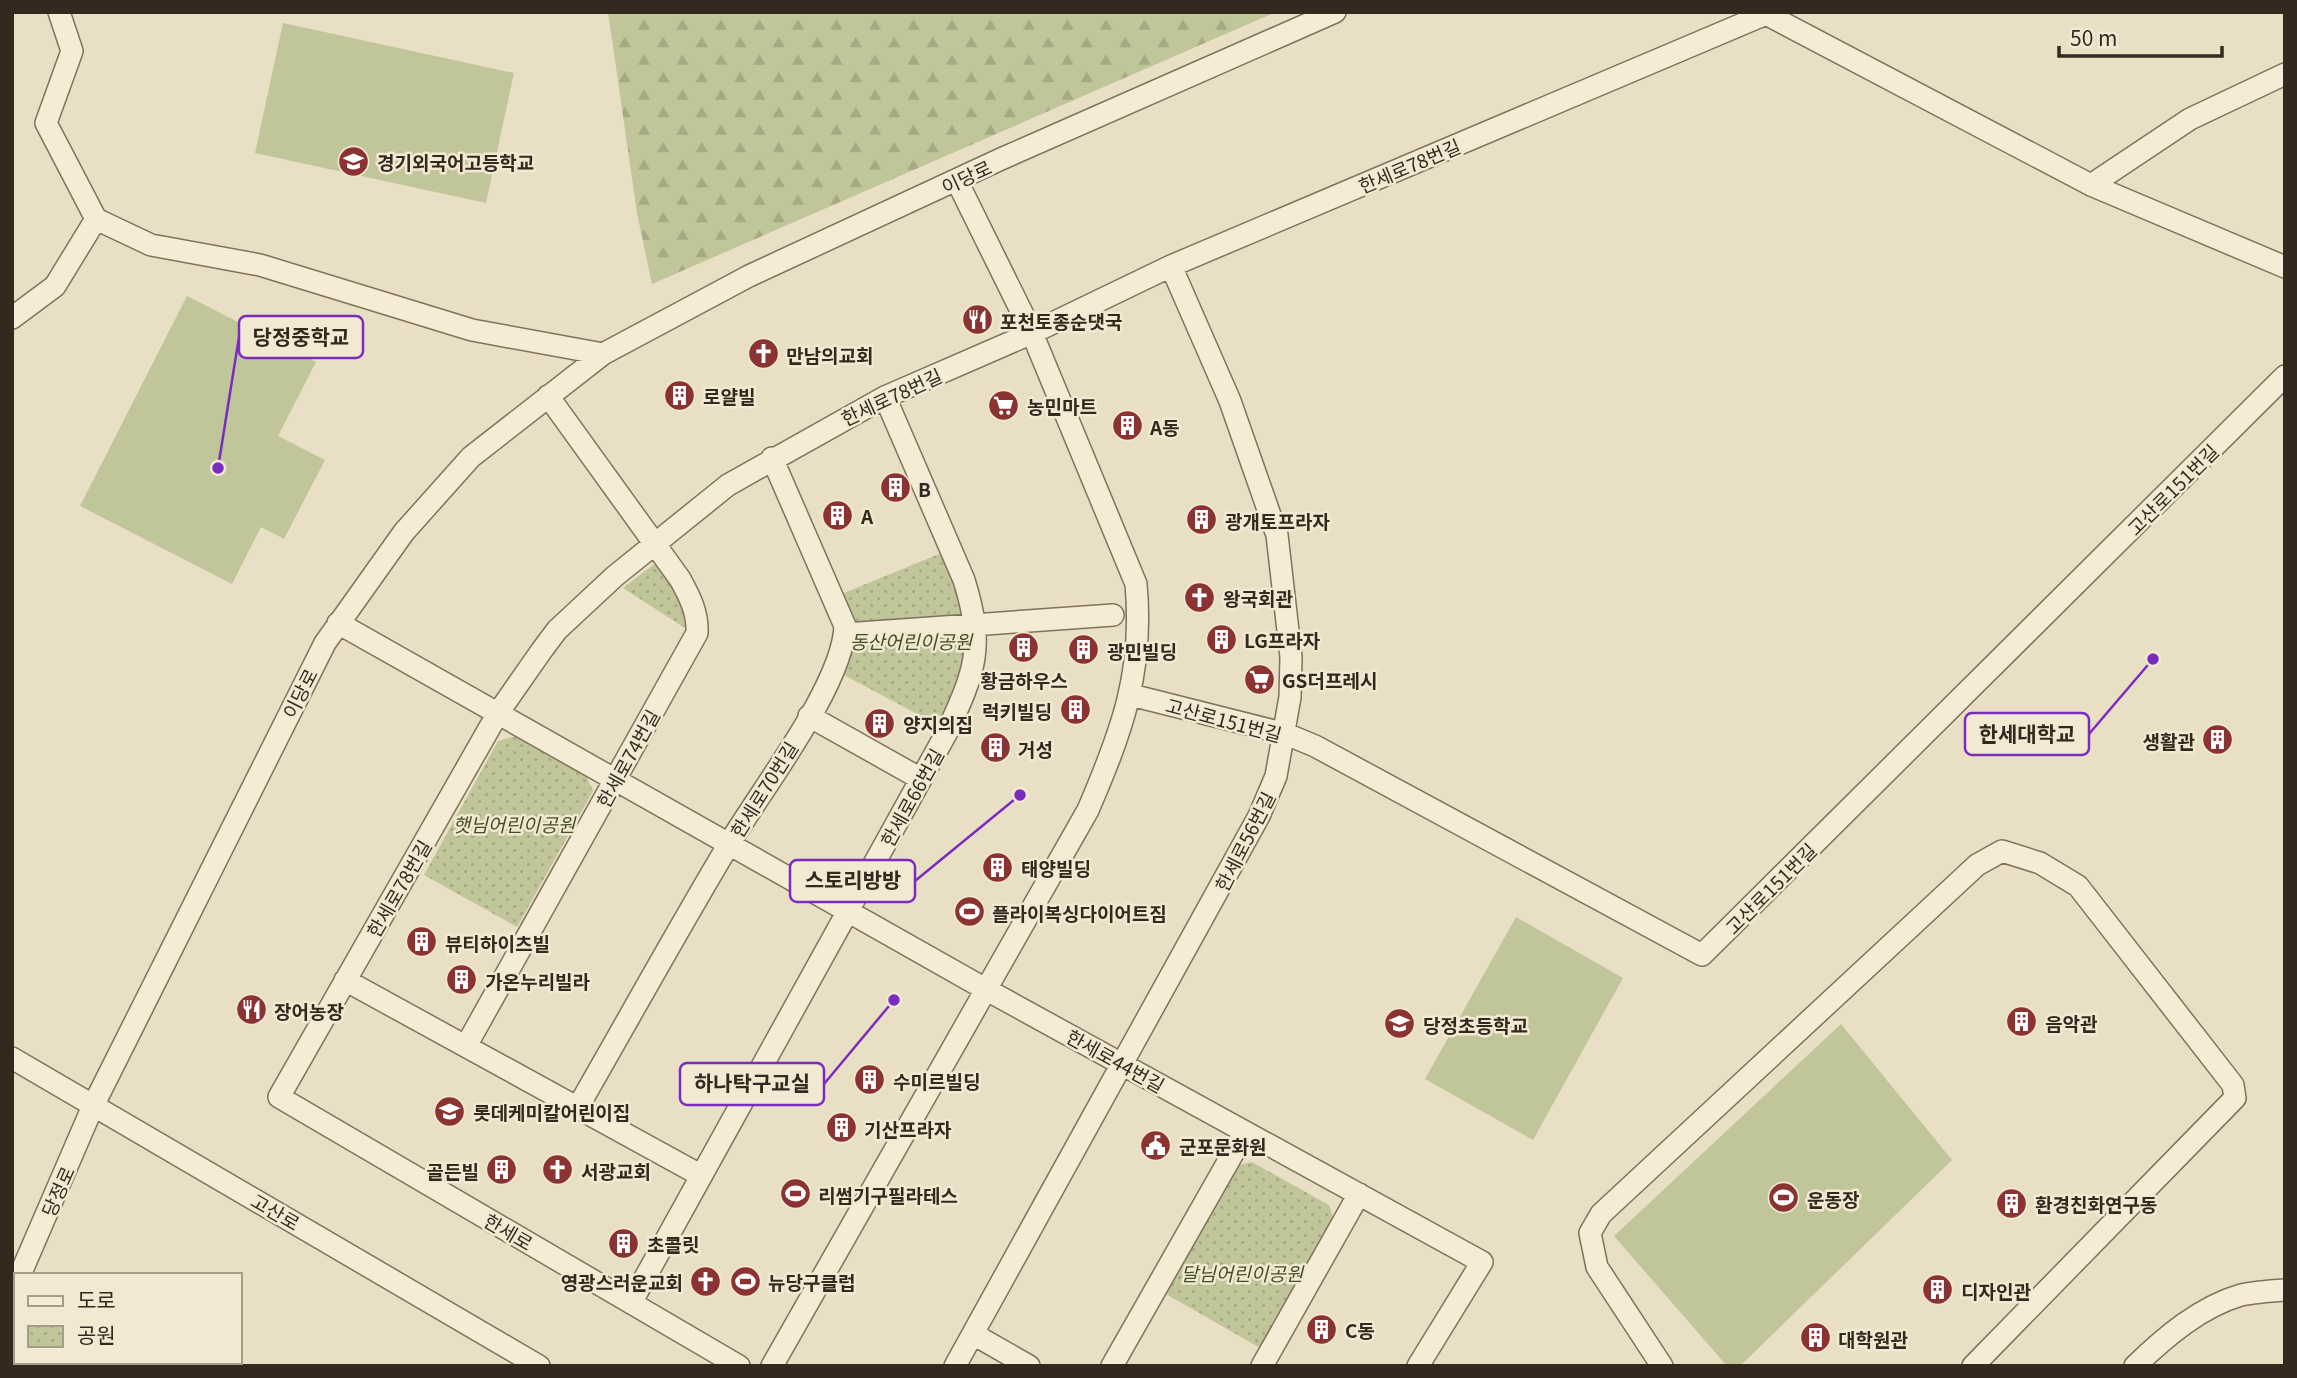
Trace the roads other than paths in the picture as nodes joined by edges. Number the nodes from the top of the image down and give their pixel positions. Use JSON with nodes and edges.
{"nodes":[{"id":1,"x":59,"y":12,"type":"edge"},
{"id":2,"x":1335,"y":12,"type":"edge"},
{"id":3,"x":1764,"y":13,"type":"edge"},
{"id":4,"x":2285,"y":74,"type":"edge"},
{"id":5,"x":957,"y":180,"type":"junction"},
{"id":6,"x":2091,"y":185,"type":"junction"},
{"id":7,"x":96,"y":219,"type":"junction"},
{"id":8,"x":1171,"y":266,"type":"junction"},
{"id":9,"x":2285,"y":267,"type":"edge"},
{"id":10,"x":12,"y":318,"type":"edge"},
{"id":11,"x":1032,"y":332,"type":"junction"},
{"id":12,"x":603,"y":354,"type":"junction"},
{"id":13,"x":2285,"y":376,"type":"edge"},
{"id":14,"x":548,"y":396,"type":"junction"},
{"id":15,"x":885,"y":397,"type":"junction"},
{"id":16,"x":772,"y":458,"type":"junction"},
{"id":17,"x":655,"y":542,"type":"junction"},
{"id":18,"x":1113,"y":615,"type":"dead end"},
{"id":19,"x":338,"y":622,"type":"junction"},
{"id":20,"x":974,"y":625,"type":"junction"},
{"id":21,"x":845,"y":634,"type":"junction"},
{"id":22,"x":1131,"y":695,"type":"junction"},
{"id":23,"x":498,"y":713,"type":"junction"},
{"id":24,"x":809,"y":716,"type":"junction"},
{"id":25,"x":1286,"y":734,"type":"junction"},
{"id":26,"x":615,"y":779,"type":"junction"},
{"id":27,"x":921,"y":779,"type":"junction"},
{"id":28,"x":729,"y":844,"type":"junction"},
{"id":29,"x":847,"y":911,"type":"junction"},
{"id":30,"x":345,"y":980,"type":"junction"},
{"id":31,"x":987,"y":990,"type":"junction"},
{"id":32,"x":466,"y":1046,"type":"junction"},
{"id":33,"x":12,"y":1058,"type":"edge"},
{"id":34,"x":1123,"y":1064,"type":"junction"},
{"id":35,"x":279,"y":1097,"type":"joint"},
{"id":36,"x":93,"y":1106,"type":"junction"},
{"id":37,"x":578,"y":1107,"type":"junction"},
{"id":38,"x":1245,"y":1132,"type":"junction"},
{"id":39,"x":700,"y":1175,"type":"junction"},
{"id":40,"x":1359,"y":1194,"type":"junction"},
{"id":41,"x":21,"y":1273,"type":"edge"},
{"id":42,"x":2285,"y":1290,"type":"edge"},
{"id":43,"x":631,"y":1303,"type":"junction"},
{"id":44,"x":972,"y":1334,"type":"junction"},
{"id":45,"x":539,"y":1366,"type":"edge"},
{"id":46,"x":739,"y":1366,"type":"edge"},
{"id":47,"x":772,"y":1366,"type":"edge"},
{"id":48,"x":955,"y":1366,"type":"edge"},
{"id":49,"x":1029,"y":1366,"type":"edge"},
{"id":50,"x":1112,"y":1366,"type":"edge"},
{"id":51,"x":1262,"y":1366,"type":"edge"},
{"id":52,"x":1418,"y":1366,"type":"edge"},
{"id":53,"x":1662,"y":1366,"type":"edge"},
{"id":54,"x":1973,"y":1366,"type":"edge"},
{"id":55,"x":2135,"y":1366,"type":"edge"}],
"edges":[{"from":1,"to":7,"type":"street"},
{"from":2,"to":5,"type":"street","name":"이당로"},
{"from":3,"to":6,"type":"street"},
{"from":3,"to":8,"type":"street","name":"한세로78번길"},
{"from":4,"to":6,"type":"street"},
{"from":5,"to":11,"type":"street"},
{"from":5,"to":12,"type":"street","name":"이당로"},
{"from":6,"to":9,"type":"street"},
{"from":7,"to":10,"type":"street"},
{"from":7,"to":12,"type":"street"},
{"from":8,"to":11,"type":"street","name":"한세로78번길"},
{"from":8,"to":25,"type":"street","name":"한세로56번길"},
{"from":11,"to":15,"type":"street","name":"한세로78번길"},
{"from":11,"to":22,"type":"street"},
{"from":12,"to":14,"type":"street","name":"이당로"},
{"from":13,"to":25,"type":"street","name":"고산로151번길"},
{"from":14,"to":17,"type":"street","name":"한세로74번길"},
{"from":14,"to":19,"type":"street","name":"이당로"},
{"from":15,"to":16,"type":"street","name":"한세로78번길"},
{"from":15,"to":20,"type":"street","name":"한세로66번길"},
{"from":16,"to":17,"type":"street","name":"한세로78번길"},
{"from":16,"to":21,"type":"street"},
{"from":17,"to":23,"type":"street","name":"한세로78번길"},
{"from":17,"to":26,"type":"street","name":"한세로74번길"},
{"from":18,"to":20,"type":"street"},
{"from":19,"to":23,"type":"street","name":"한세로44번길"},
{"from":19,"to":36,"type":"street","name":"이당로"},
{"from":20,"to":21,"type":"street"},
{"from":20,"to":27,"type":"street","name":"한세로66번길"},
{"from":21,"to":24,"type":"street","name":"한세로70번길"},
{"from":22,"to":25,"type":"street","name":"고산로151번길"},
{"from":22,"to":31,"type":"street"},
{"from":23,"to":26,"type":"street","name":"한세로44번길"},
{"from":23,"to":30,"type":"street","name":"한세로78번길"},
{"from":24,"to":27,"type":"street"},
{"from":24,"to":28,"type":"street","name":"한세로70번길"},
{"from":25,"to":34,"type":"street","name":"한세로56번길"},
{"from":26,"to":28,"type":"street","name":"한세로44번길"},
{"from":26,"to":32,"type":"street","name":"한세로74번길"},
{"from":27,"to":29,"type":"street","name":"한세로66번길"},
{"from":28,"to":29,"type":"street","name":"한세로44번길"},
{"from":28,"to":37,"type":"street","name":"한세로70번길"},
{"from":29,"to":31,"type":"street","name":"한세로44번길"},
{"from":29,"to":39,"type":"street","name":"한세로66번길"},
{"from":30,"to":32,"type":"street"},
{"from":30,"to":35,"type":"street","name":"한세로78번길"},
{"from":31,"to":34,"type":"street","name":"한세로44번길"},
{"from":31,"to":47,"type":"street"},
{"from":32,"to":37,"type":"street"},
{"from":33,"to":36,"type":"street","name":"고산로"},
{"from":34,"to":38,"type":"street","name":"한세로44번길"},
{"from":34,"to":44,"type":"street","name":"한세로56번길"},
{"from":35,"to":43,"type":"street","name":"한세로"},
{"from":36,"to":41,"type":"street","name":"당정로"},
{"from":36,"to":45,"type":"street","name":"고산로"},
{"from":37,"to":39,"type":"street"},
{"from":38,"to":40,"type":"street","name":"한세로44번길"},
{"from":38,"to":50,"type":"street"},
{"from":39,"to":43,"type":"street","name":"한세로66번길"},
{"from":40,"to":51,"type":"street"},
{"from":40,"to":52,"type":"street","name":"한세로44번길"},
{"from":42,"to":55,"type":"street"},
{"from":43,"to":46,"type":"street","name":"한세로"},
{"from":44,"to":48,"type":"street","name":"한세로56번길"},
{"from":44,"to":49,"type":"street"},
{"from":53,"to":54,"type":"street"}]}
